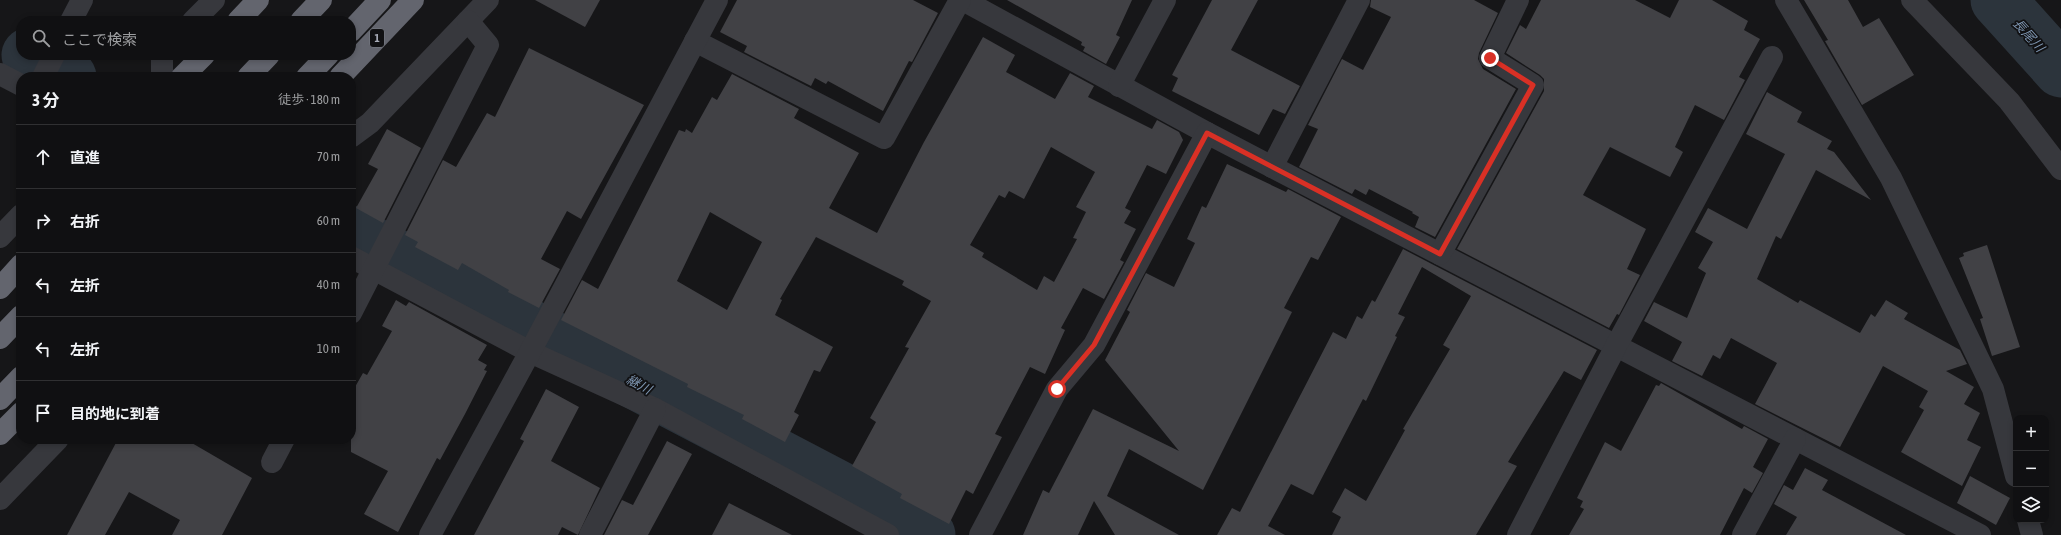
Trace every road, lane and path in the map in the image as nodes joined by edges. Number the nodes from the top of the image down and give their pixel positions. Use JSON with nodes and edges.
{"nodes":[{"id":1,"x":82,"y":0,"type":"edge"},
{"id":2,"x":214,"y":0,"type":"edge"},
{"id":3,"x":258,"y":0,"type":"edge"},
{"id":4,"x":321,"y":0,"type":"edge"},
{"id":5,"x":380,"y":0,"type":"edge"},
{"id":6,"x":414,"y":0,"type":"edge"},
{"id":7,"x":488,"y":0,"type":"edge"},
{"id":8,"x":717,"y":0,"type":"edge"},
{"id":9,"x":961,"y":0,"type":"edge"},
{"id":10,"x":1165,"y":0,"type":"edge"},
{"id":11,"x":1359,"y":0,"type":"edge"},
{"id":12,"x":1518,"y":0,"type":"edge"},
{"id":13,"x":1786,"y":0,"type":"edge"},
{"id":14,"x":1920,"y":3,"type":"edge"},
{"id":15,"x":74,"y":16,"type":"edge"},
{"id":16,"x":198,"y":16,"type":"edge"},
{"id":17,"x":243,"y":16,"type":"edge"},
{"id":18,"x":306,"y":16,"type":"edge"},
{"id":19,"x":468,"y":21,"type":"junction"},
{"id":20,"x":356,"y":26,"type":"edge"},
{"id":21,"x":695,"y":41,"type":"junction"},
{"id":22,"x":1772,"y":56,"type":"dead end"},
{"id":23,"x":52,"y":60,"type":"edge"},
{"id":24,"x":162,"y":60,"type":"edge"},
{"id":25,"x":199,"y":60,"type":"edge"},
{"id":26,"x":264,"y":60,"type":"edge"},
{"id":27,"x":323,"y":60,"type":"edge"},
{"id":28,"x":46,"y":72,"type":"edge"},
{"id":29,"x":162,"y":72,"type":"edge"},
{"id":30,"x":187,"y":72,"type":"edge"},
{"id":31,"x":253,"y":72,"type":"edge"},
{"id":32,"x":312,"y":72,"type":"edge"},
{"id":33,"x":345,"y":72,"type":"edge"},
{"id":34,"x":0,"y":74,"type":"edge"},
{"id":35,"x":16,"y":82,"type":"edge"},
{"id":36,"x":1119,"y":86,"type":"junction"},
{"id":37,"x":356,"y":133,"type":"edge"},
{"id":38,"x":1207,"y":133,"type":"junction"},
{"id":39,"x":1272,"y":167,"type":"junction"},
{"id":40,"x":2061,"y":169,"type":"edge"},
{"id":41,"x":16,"y":220,"type":"edge"},
{"id":42,"x":0,"y":237,"type":"edge"},
{"id":43,"x":1440,"y":254,"type":"junction"},
{"id":44,"x":356,"y":260,"type":"edge"},
{"id":45,"x":16,"y":270,"type":"edge"},
{"id":46,"x":374,"y":270,"type":"junction"},
{"id":47,"x":0,"y":288,"type":"edge"},
{"id":48,"x":356,"y":304,"type":"edge"},
{"id":49,"x":16,"y":321,"type":"edge"},
{"id":50,"x":0,"y":338,"type":"edge"},
{"id":51,"x":1616,"y":346,"type":"junction"},
{"id":52,"x":530,"y":352,"type":"junction"},
{"id":53,"x":16,"y":382,"type":"edge"},
{"id":54,"x":0,"y":399,"type":"edge"},
{"id":55,"x":655,"y":409,"type":"junction"},
{"id":56,"x":16,"y":418,"type":"edge"},
{"id":57,"x":0,"y":434,"type":"edge"},
{"id":58,"x":1795,"y":439,"type":"junction"},
{"id":59,"x":53,"y":444,"type":"edge"},
{"id":60,"x":281,"y":444,"type":"edge"},
{"id":61,"x":272,"y":462,"type":"dead end"},
{"id":62,"x":2013,"y":465,"type":"edge"},
{"id":63,"x":0,"y":498,"type":"edge"},
{"id":64,"x":2029,"y":523,"type":"edge"},
{"id":65,"x":1967,"y":532,"type":"edge"},
{"id":66,"x":430,"y":535,"type":"edge"},
{"id":67,"x":590,"y":535,"type":"edge"},
{"id":68,"x":888,"y":535,"type":"edge"},
{"id":69,"x":980,"y":535,"type":"edge"},
{"id":70,"x":1518,"y":535,"type":"edge"},
{"id":71,"x":1743,"y":535,"type":"edge"},
{"id":72,"x":2032,"y":535,"type":"edge"}],
"edges":[{"from":1,"to":15,"type":"street"},
{"from":2,"to":16,"type":"street"},
{"from":3,"to":17,"type":"highway"},
{"from":4,"to":18,"type":"highway"},
{"from":5,"to":20,"type":"highway","number":"1"},
{"from":6,"to":33,"type":"highway","number":"1"},
{"from":7,"to":19,"type":"street"},
{"from":8,"to":21,"type":"street"},
{"from":9,"to":21,"type":"street"},
{"from":9,"to":36,"type":"street"},
{"from":10,"to":36,"type":"street"},
{"from":11,"to":39,"type":"street"},
{"from":12,"to":43,"type":"street"},
{"from":13,"to":62,"type":"street"},
{"from":14,"to":40,"type":"street"},
{"from":19,"to":37,"type":"street"},
{"from":19,"to":46,"type":"street"},
{"from":21,"to":52,"type":"street"},
{"from":22,"to":51,"type":"street"},
{"from":23,"to":28,"type":"street"},
{"from":24,"to":29,"type":"street"},
{"from":25,"to":30,"type":"highway"},
{"from":26,"to":31,"type":"highway"},
{"from":27,"to":32,"type":"highway"},
{"from":34,"to":35,"type":"street"},
{"from":36,"to":38,"type":"street"},
{"from":38,"to":39,"type":"street"},
{"from":38,"to":69,"type":"street"},
{"from":39,"to":43,"type":"street"},
{"from":41,"to":42,"type":"street"},
{"from":43,"to":51,"type":"street"},
{"from":44,"to":46,"type":"street"},
{"from":45,"to":47,"type":"highway"},
{"from":46,"to":48,"type":"street"},
{"from":46,"to":52,"type":"street"},
{"from":49,"to":50,"type":"highway"},
{"from":51,"to":58,"type":"street"},
{"from":51,"to":70,"type":"street"},
{"from":52,"to":55,"type":"street"},
{"from":52,"to":66,"type":"street"},
{"from":53,"to":54,"type":"highway"},
{"from":55,"to":67,"type":"street"},
{"from":55,"to":68,"type":"street"},
{"from":56,"to":57,"type":"highway"},
{"from":58,"to":65,"type":"street"},
{"from":58,"to":71,"type":"street"},
{"from":59,"to":63,"type":"street"},
{"from":60,"to":61,"type":"street"},
{"from":64,"to":72,"type":"street"}]}
